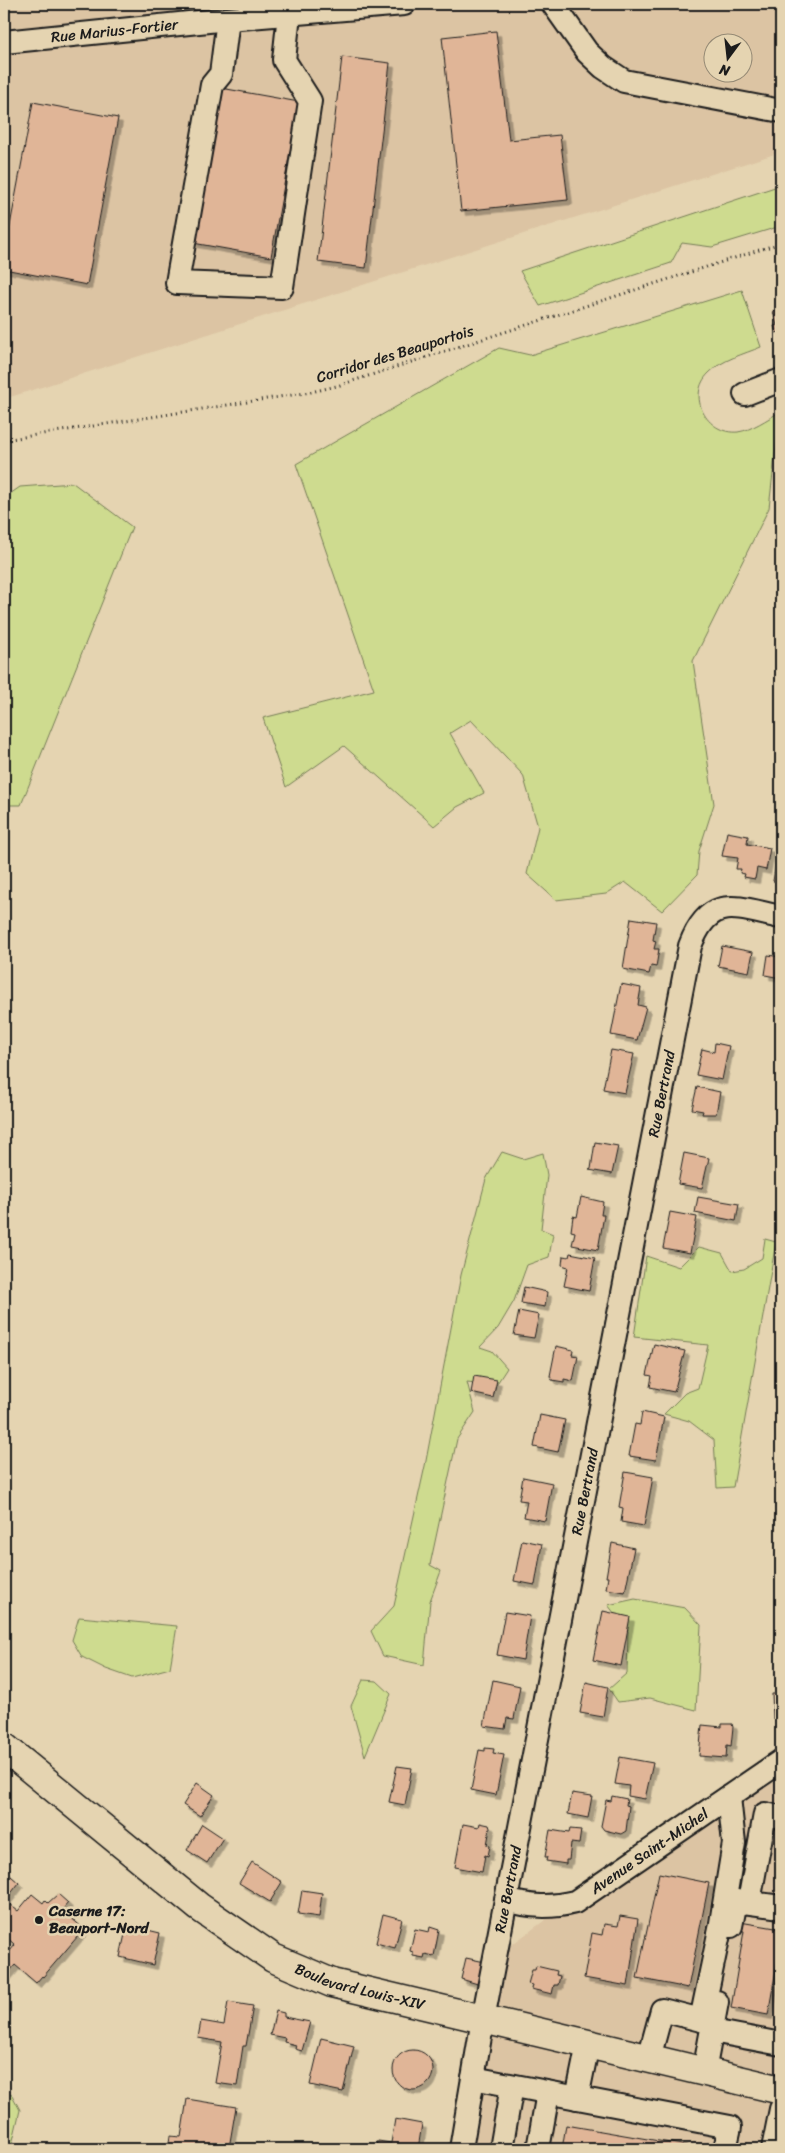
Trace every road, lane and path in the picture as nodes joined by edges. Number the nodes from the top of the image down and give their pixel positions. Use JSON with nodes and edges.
{"nodes":[{"id":1,"x":404,"y":4,"type":"edge"},
{"id":2,"x":554,"y":4,"type":"edge"},
{"id":3,"x":189,"y":13,"type":"edge"},
{"id":4,"x":289,"y":14,"type":"junction"},
{"id":5,"x":228,"y":19,"type":"junction"},
{"id":6,"x":4,"y":42,"type":"edge"},
{"id":7,"x":781,"y":111,"type":"edge"},
{"id":8,"x":781,"y":242,"type":"edge"},
{"id":9,"x":781,"y":380,"type":"edge"},
{"id":10,"x":745,"y":394,"type":"dead end"},
{"id":11,"x":4,"y":440,"type":"edge"},
{"id":12,"x":781,"y":917,"type":"edge"},
{"id":13,"x":4,"y":1747,"type":"edge"},
{"id":14,"x":779,"y":1769,"type":"edge"},
{"id":15,"x":729,"y":1797,"type":"junction"},
{"id":16,"x":781,"y":1817,"type":"edge"},
{"id":17,"x":506,"y":1900,"type":"junction"},
{"id":18,"x":749,"y":1902,"type":"junction"},
{"id":19,"x":780,"y":1902,"type":"edge"},
{"id":20,"x":483,"y":2019,"type":"junction"},
{"id":21,"x":712,"y":2031,"type":"junction"},
{"id":22,"x":588,"y":2044,"type":"junction"},
{"id":23,"x":781,"y":2044,"type":"edge"},
{"id":24,"x":649,"y":2058,"type":"junction"},
{"id":25,"x":704,"y":2072,"type":"junction"},
{"id":26,"x":473,"y":2078,"type":"junction"},
{"id":27,"x":512,"y":2086,"type":"junction"},
{"id":28,"x":781,"y":2090,"type":"edge"},
{"id":29,"x":548,"y":2092,"type":"junction"},
{"id":30,"x":577,"y":2098,"type":"junction"},
{"id":31,"x":781,"y":2108,"type":"edge"},
{"id":32,"x":461,"y":2149,"type":"edge"},
{"id":33,"x":501,"y":2149,"type":"edge"},
{"id":34,"x":538,"y":2149,"type":"edge"},
{"id":35,"x":725,"y":2149,"type":"edge"},
{"id":36,"x":773,"y":2149,"type":"edge"}],
"edges":[{"from":1,"to":4,"type":"street","name":"Rue Marius-Fortier"},
{"from":2,"to":7,"type":"street"},
{"from":3,"to":5,"type":"street","name":"Rue Marius-Fortier"},
{"from":3,"to":6,"type":"street","name":"Rue Marius-Fortier"},
{"from":4,"to":5,"type":"street","name":"Rue Marius-Fortier"},
{"from":4,"to":5,"type":"street"},
{"from":8,"to":11,"type":"path","name":"Corridor des Beauportois"},
{"from":9,"to":10,"type":"street"},
{"from":12,"to":17,"type":"street","name":"Rue Bertrand"},
{"from":13,"to":20,"type":"main road","name":"Boulevard Louis-XIV"},
{"from":14,"to":15,"type":"street","name":"Avenue Saint-Michel"},
{"from":15,"to":17,"type":"street","name":"Avenue Saint-Michel"},
{"from":15,"to":24,"type":"street"},
{"from":16,"to":18,"type":"street"},
{"from":17,"to":20,"type":"street","name":"Rue Bertrand"},
{"from":18,"to":19,"type":"street"},
{"from":18,"to":21,"type":"street"},
{"from":20,"to":22,"type":"main road","name":"Boulevard Louis-XIV"},
{"from":20,"to":26,"type":"street","name":"Rue Bertrand"},
{"from":21,"to":23,"type":"street"},
{"from":21,"to":25,"type":"street"},
{"from":22,"to":24,"type":"main road","name":"Boulevard Louis-XIV"},
{"from":22,"to":30,"type":"street"},
{"from":24,"to":25,"type":"main road","name":"Boulevard Louis-XIV"},
{"from":25,"to":28,"type":"main road","name":"Boulevard Louis-XIV"},
{"from":26,"to":27,"type":"street"},
{"from":26,"to":32,"type":"street","name":"Rue Bertrand"},
{"from":27,"to":29,"type":"street"},
{"from":27,"to":33,"type":"street"},
{"from":29,"to":30,"type":"street"},
{"from":29,"to":34,"type":"street"},
{"from":30,"to":35,"type":"street"},
{"from":31,"to":36,"type":"street"}]}
